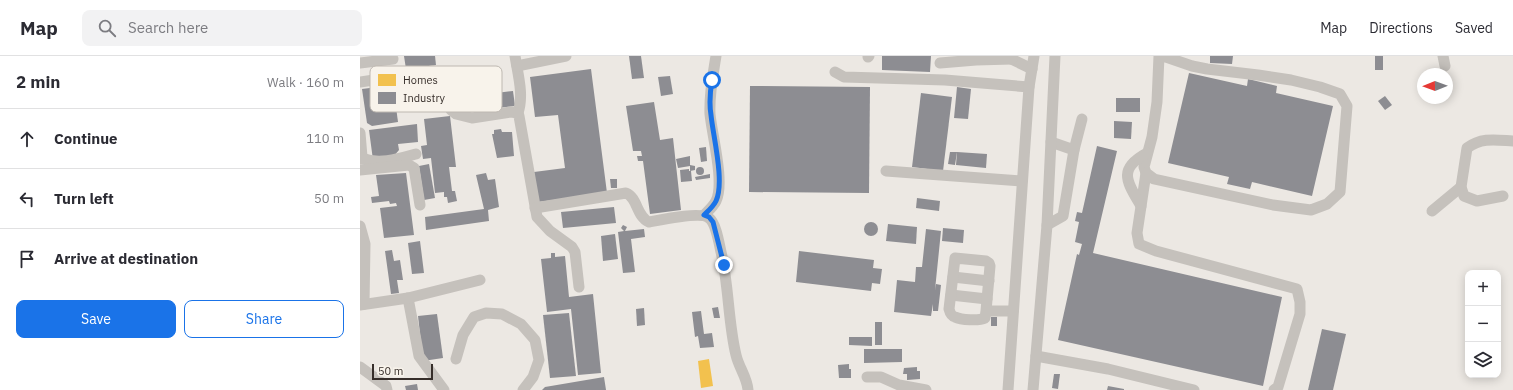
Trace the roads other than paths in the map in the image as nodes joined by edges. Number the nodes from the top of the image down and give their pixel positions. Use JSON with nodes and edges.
{"nodes":[{"id":1,"x":566,"y":56,"type":"edge"},
{"id":2,"x":716,"y":56,"type":"edge"},
{"id":3,"x":1034,"y":56,"type":"edge"},
{"id":4,"x":1055,"y":56,"type":"edge"},
{"id":5,"x":1159,"y":56,"type":"edge"},
{"id":6,"x":1163,"y":56,"type":"edge"},
{"id":7,"x":1009,"y":58,"type":"edge"},
{"id":8,"x":393,"y":59,"type":"dead end"},
{"id":9,"x":516,"y":61,"type":"edge"},
{"id":10,"x":360,"y":63,"type":"edge"},
{"id":11,"x":940,"y":63,"type":"dead end"},
{"id":12,"x":1032,"y":69,"type":"junction"},
{"id":13,"x":835,"y":72,"type":"dead end"},
{"id":14,"x":370,"y":80,"type":"edge"},
{"id":15,"x":360,"y":82,"type":"edge"},
{"id":16,"x":1029,"y":87,"type":"junction"},
{"id":17,"x":454,"y":112,"type":"edge"},
{"id":18,"x":518,"y":113,"type":"junction"},
{"id":19,"x":1082,"y":119,"type":"dead end"},
{"id":20,"x":360,"y":133,"type":"edge"},
{"id":21,"x":1513,"y":141,"type":"edge"},
{"id":22,"x":1051,"y":142,"type":"junction"},
{"id":23,"x":1074,"y":150,"type":"junction"},
{"id":24,"x":1147,"y":153,"type":"junction"},
{"id":25,"x":416,"y":154,"type":"dead end"},
{"id":26,"x":361,"y":158,"type":"edge"},
{"id":27,"x":360,"y":170,"type":"edge"},
{"id":28,"x":886,"y":171,"type":"dead end"},
{"id":29,"x":1146,"y":173,"type":"junction"},
{"id":30,"x":1022,"y":181,"type":"junction"},
{"id":31,"x":1461,"y":187,"type":"junction"},
{"id":32,"x":1503,"y":196,"type":"dead end"},
{"id":33,"x":420,"y":205,"type":"dead end"},
{"id":34,"x":1141,"y":206,"type":"junction"},
{"id":35,"x":535,"y":208,"type":"junction"},
{"id":36,"x":1432,"y":211,"type":"dead end"},
{"id":37,"x":704,"y":215,"type":"junction"},
{"id":38,"x":1047,"y":225,"type":"junction"},
{"id":39,"x":360,"y":226,"type":"edge"},
{"id":40,"x":953,"y":277,"type":"junction"},
{"id":41,"x":480,"y":280,"type":"dead end"},
{"id":42,"x":989,"y":281,"type":"junction"},
{"id":43,"x":579,"y":287,"type":"dead end"},
{"id":44,"x":951,"y":295,"type":"junction"},
{"id":45,"x":408,"y":298,"type":"junction"},
{"id":46,"x":362,"y":305,"type":"edge"},
{"id":47,"x":986,"y":305,"type":"junction"},
{"id":48,"x":1013,"y":312,"type":"junction"},
{"id":49,"x":1036,"y":356,"type":"junction"},
{"id":50,"x":456,"y":359,"type":"dead end"},
{"id":51,"x":360,"y":367,"type":"edge"},
{"id":52,"x":867,"y":377,"type":"dead end"},
{"id":53,"x":387,"y":390,"type":"edge"},
{"id":54,"x":444,"y":390,"type":"edge"},
{"id":55,"x":523,"y":390,"type":"edge"},
{"id":56,"x":748,"y":390,"type":"edge"},
{"id":57,"x":926,"y":390,"type":"edge"},
{"id":58,"x":1008,"y":390,"type":"edge"},
{"id":59,"x":1032,"y":390,"type":"edge"},
{"id":60,"x":1194,"y":390,"type":"edge"},
{"id":61,"x":1274,"y":390,"type":"edge"}],
"edges":[{"from":1,"to":9,"type":"street"},
{"from":2,"to":37,"type":"street"},
{"from":3,"to":12,"type":"street"},
{"from":4,"to":22,"type":"street"},
{"from":5,"to":24,"type":"street"},
{"from":6,"to":29,"type":"street"},
{"from":7,"to":11,"type":"street"},
{"from":7,"to":12,"type":"street"},
{"from":8,"to":10,"type":"street"},
{"from":9,"to":18,"type":"street"},
{"from":12,"to":16,"type":"street"},
{"from":13,"to":16,"type":"street"},
{"from":14,"to":15,"type":"street"},
{"from":16,"to":30,"type":"street"},
{"from":17,"to":18,"type":"street"},
{"from":18,"to":35,"type":"street"},
{"from":19,"to":23,"type":"street"},
{"from":20,"to":26,"type":"street"},
{"from":21,"to":31,"type":"street"},
{"from":22,"to":23,"type":"street"},
{"from":22,"to":38,"type":"street"},
{"from":23,"to":38,"type":"street"},
{"from":24,"to":29,"type":"street"},
{"from":24,"to":34,"type":"street"},
{"from":25,"to":26,"type":"street"},
{"from":27,"to":33,"type":"street"},
{"from":28,"to":30,"type":"street"},
{"from":29,"to":34,"type":"street"},
{"from":30,"to":48,"type":"street"},
{"from":31,"to":32,"type":"street"},
{"from":31,"to":36,"type":"street"},
{"from":34,"to":61,"type":"street"},
{"from":35,"to":37,"type":"street"},
{"from":35,"to":43,"type":"street"},
{"from":37,"to":56,"type":"street"},
{"from":38,"to":49,"type":"street"},
{"from":39,"to":46,"type":"street"},
{"from":40,"to":42,"type":"street"},
{"from":40,"to":42,"type":"street"},
{"from":40,"to":44,"type":"street"},
{"from":41,"to":45,"type":"street"},
{"from":42,"to":47,"type":"street"},
{"from":44,"to":47,"type":"street"},
{"from":44,"to":47,"type":"street"},
{"from":45,"to":46,"type":"street"},
{"from":45,"to":54,"type":"street"},
{"from":47,"to":48,"type":"street"},
{"from":48,"to":58,"type":"street"},
{"from":49,"to":59,"type":"street"},
{"from":49,"to":60,"type":"street"},
{"from":50,"to":55,"type":"street"},
{"from":51,"to":53,"type":"street"},
{"from":52,"to":57,"type":"street"}]}
